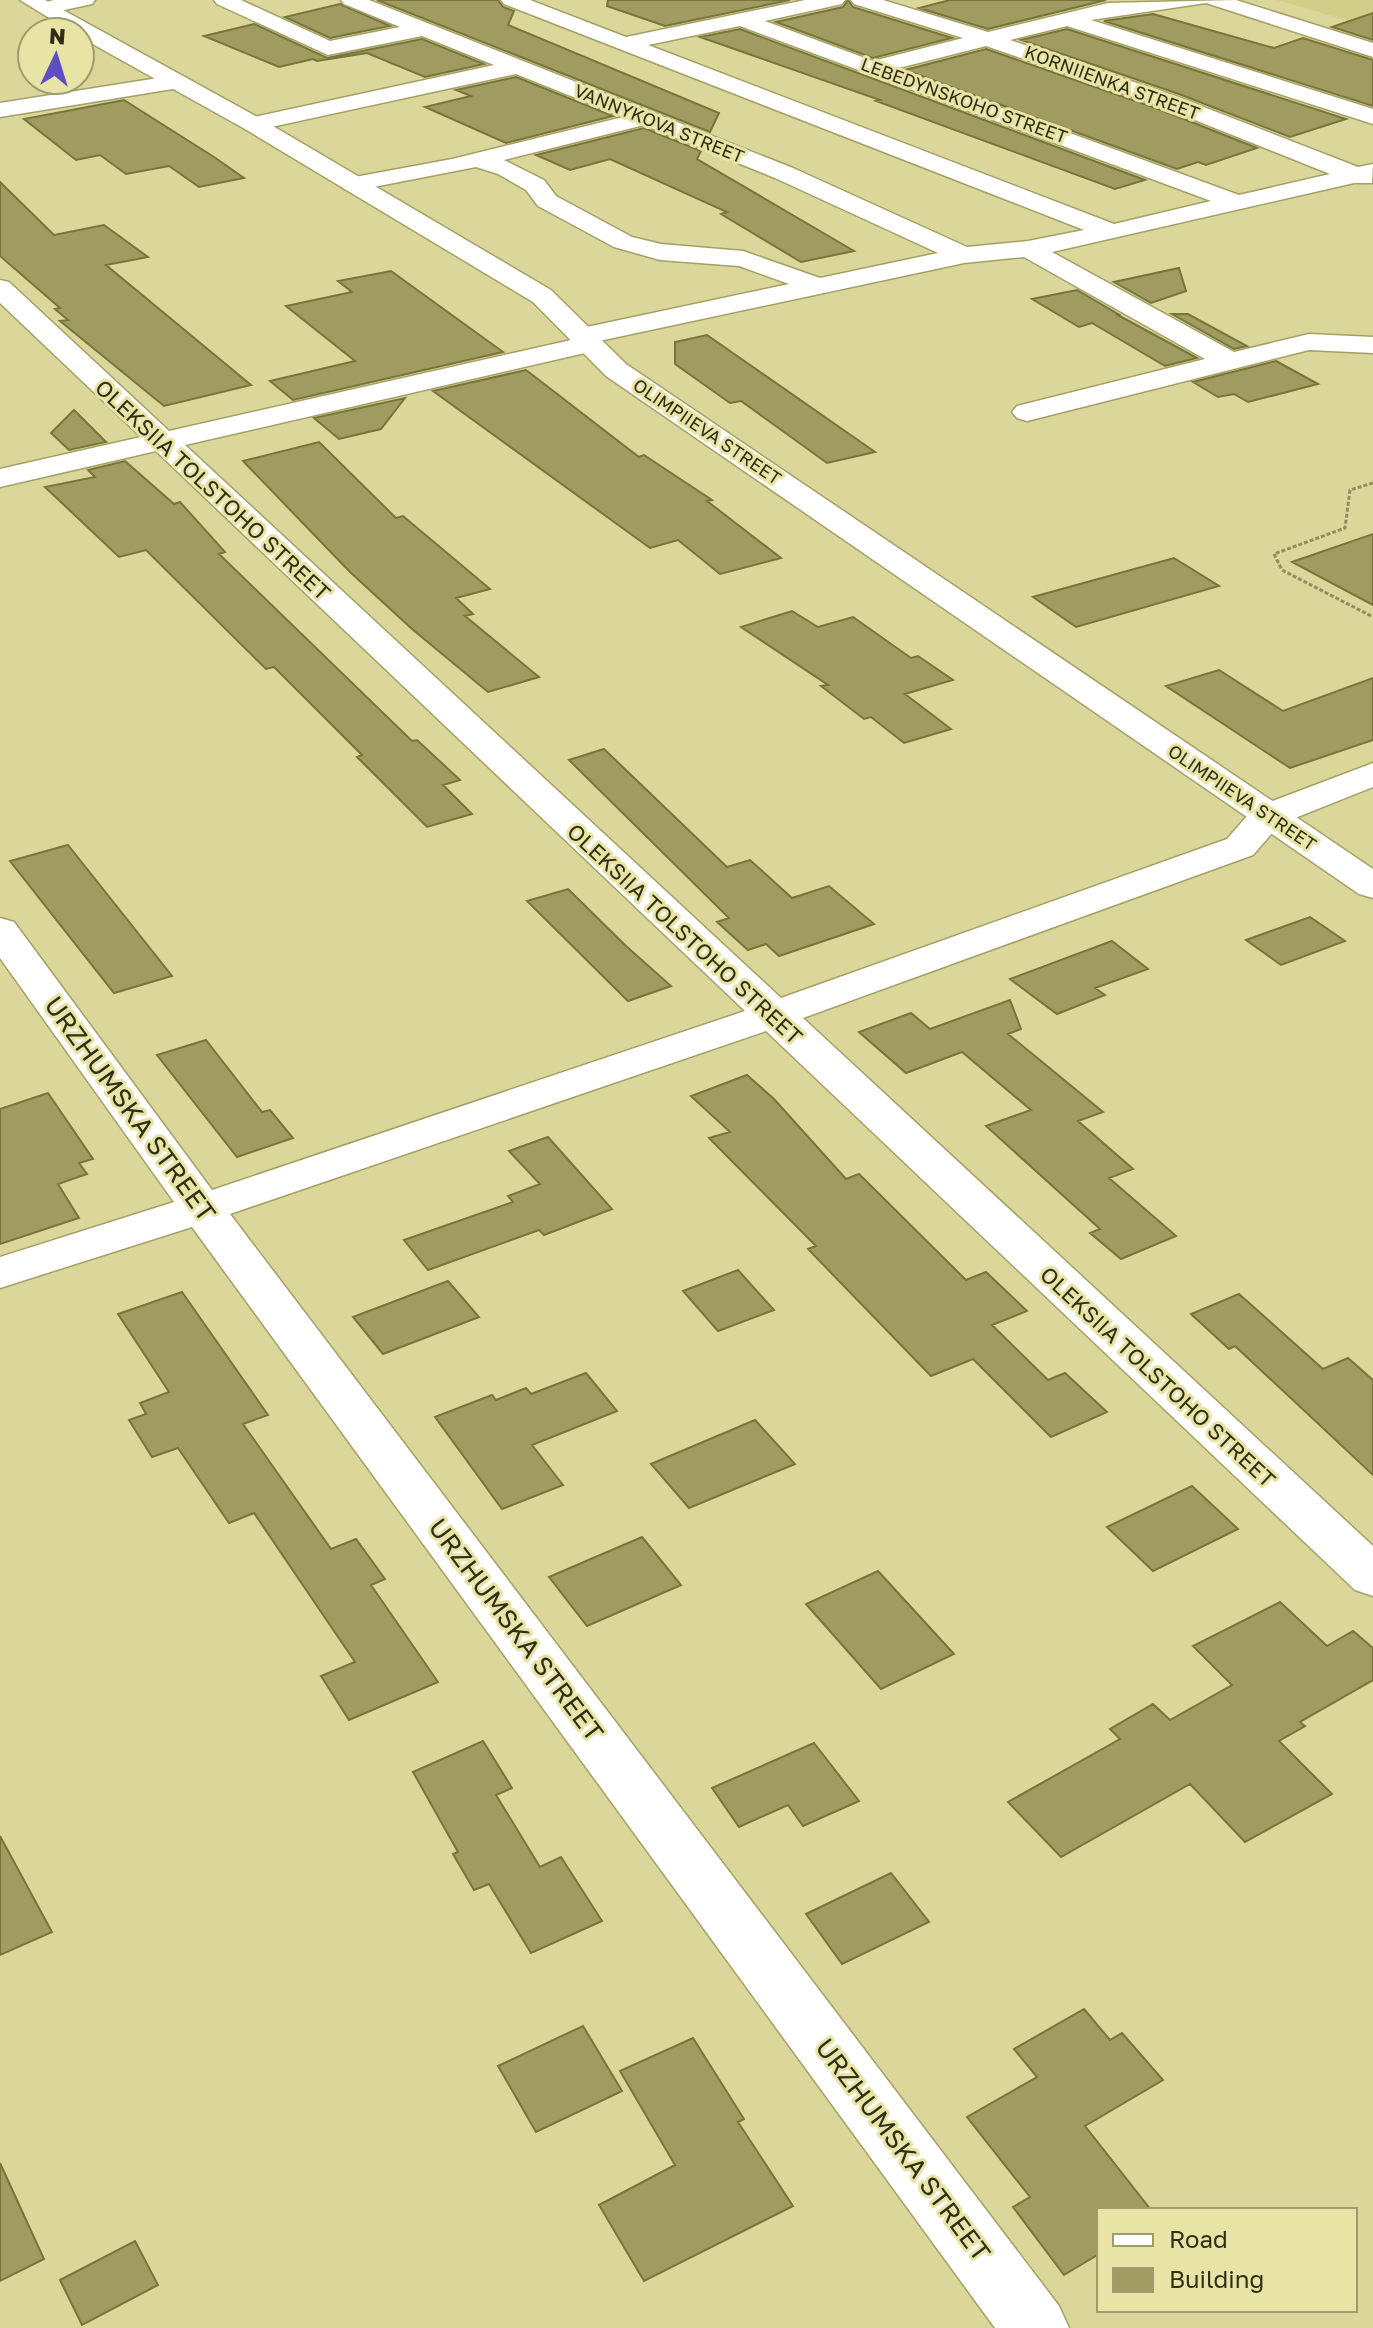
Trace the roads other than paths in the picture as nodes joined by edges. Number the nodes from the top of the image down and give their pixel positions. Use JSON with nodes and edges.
{"nodes":[{"id":1,"x":85,"y":0,"type":"edge"},
{"id":2,"x":224,"y":0,"type":"edge"},
{"id":3,"x":351,"y":0,"type":"edge"},
{"id":4,"x":511,"y":0,"type":"edge"},
{"id":5,"x":835,"y":0,"type":"edge"},
{"id":6,"x":861,"y":0,"type":"edge"},
{"id":7,"x":1198,"y":0,"type":"edge"},
{"id":8,"x":1215,"y":0,"type":"edge"},
{"id":9,"x":38,"y":4,"type":"edge"},
{"id":10,"x":702,"y":5,"type":"dead end"},
{"id":11,"x":741,"y":20,"type":"junction"},
{"id":12,"x":1070,"y":20,"type":"junction"},
{"id":13,"x":424,"y":29,"type":"junction"},
{"id":14,"x":990,"y":40,"type":"junction"},
{"id":15,"x":626,"y":44,"type":"junction"},
{"id":16,"x":1373,"y":50,"type":"edge"},
{"id":17,"x":517,"y":66,"type":"junction"},
{"id":18,"x":874,"y":67,"type":"junction"},
{"id":19,"x":1248,"y":75,"type":"junction"},
{"id":20,"x":177,"y":82,"type":"junction"},
{"id":21,"x":1170,"y":102,"type":"junction"},
{"id":22,"x":0,"y":110,"type":"edge"},
{"id":23,"x":1373,"y":117,"type":"edge"},
{"id":24,"x":646,"y":118,"type":"junction"},
{"id":25,"x":253,"y":124,"type":"junction"},
{"id":26,"x":477,"y":160,"type":"junction"},
{"id":27,"x":1368,"y":176,"type":"edge"},
{"id":28,"x":353,"y":184,"type":"junction"},
{"id":29,"x":1238,"y":203,"type":"junction"},
{"id":30,"x":1112,"y":232,"type":"junction"},
{"id":31,"x":1028,"y":249,"type":"junction"},
{"id":32,"x":964,"y":255,"type":"junction"},
{"id":33,"x":819,"y":286,"type":"junction"},
{"id":34,"x":0,"y":288,"type":"edge"},
{"id":35,"x":585,"y":340,"type":"junction"},
{"id":36,"x":1373,"y":345,"type":"edge"},
{"id":37,"x":1230,"y":361,"type":"junction"},
{"id":38,"x":1027,"y":412,"type":"dead end"},
{"id":39,"x":161,"y":441,"type":"junction"},
{"id":40,"x":0,"y":478,"type":"edge"},
{"id":41,"x":1373,"y":774,"type":"edge"},
{"id":42,"x":1267,"y":816,"type":"junction"},
{"id":43,"x":1373,"y":886,"type":"edge"},
{"id":44,"x":0,"y":930,"type":"edge"},
{"id":45,"x":773,"y":1017,"type":"junction"},
{"id":46,"x":203,"y":1210,"type":"junction"},
{"id":47,"x":0,"y":1273,"type":"edge"},
{"id":48,"x":1373,"y":1577,"type":"edge"},
{"id":49,"x":1035,"y":2328,"type":"edge"}],
"edges":[{"from":1,"to":9,"type":"street"},
{"from":2,"to":13,"type":"street"},
{"from":3,"to":13,"type":"street","name":"VANNYKOVA STREET"},
{"from":4,"to":15,"type":"street"},
{"from":5,"to":11,"type":"street"},
{"from":6,"to":14,"type":"street","name":"KORNIIENKA STREET"},
{"from":7,"to":12,"type":"street"},
{"from":8,"to":16,"type":"street"},
{"from":9,"to":20,"type":"street","name":"OLIMPIIEVA STREET"},
{"from":10,"to":11,"type":"street","name":"LEBEDYNSKOHO STREET"},
{"from":11,"to":15,"type":"street"},
{"from":11,"to":18,"type":"street","name":"LEBEDYNSKOHO STREET"},
{"from":12,"to":14,"type":"street"},
{"from":12,"to":19,"type":"street"},
{"from":13,"to":17,"type":"street","name":"VANNYKOVA STREET"},
{"from":14,"to":18,"type":"street"},
{"from":14,"to":21,"type":"street","name":"KORNIIENKA STREET"},
{"from":15,"to":17,"type":"street"},
{"from":15,"to":30,"type":"street"},
{"from":17,"to":24,"type":"street","name":"VANNYKOVA STREET"},
{"from":17,"to":25,"type":"street"},
{"from":18,"to":29,"type":"street","name":"LEBEDYNSKOHO STREET"},
{"from":19,"to":21,"type":"street"},
{"from":19,"to":23,"type":"street"},
{"from":20,"to":22,"type":"street"},
{"from":20,"to":25,"type":"street","name":"OLIMPIIEVA STREET"},
{"from":21,"to":27,"type":"street","name":"KORNIIENKA STREET"},
{"from":24,"to":26,"type":"street"},
{"from":24,"to":32,"type":"street","name":"VANNYKOVA STREET"},
{"from":25,"to":28,"type":"street","name":"OLIMPIIEVA STREET"},
{"from":26,"to":28,"type":"street"},
{"from":26,"to":33,"type":"street"},
{"from":27,"to":29,"type":"street"},
{"from":28,"to":35,"type":"street","name":"OLIMPIIEVA STREET"},
{"from":29,"to":30,"type":"street"},
{"from":30,"to":31,"type":"street"},
{"from":31,"to":32,"type":"street"},
{"from":31,"to":37,"type":"street"},
{"from":32,"to":33,"type":"street"},
{"from":33,"to":35,"type":"street"},
{"from":34,"to":39,"type":"street","name":"OLEKSIIA TOLSTOHO STREET"},
{"from":35,"to":39,"type":"street"},
{"from":35,"to":42,"type":"street","name":"OLIMPIIEVA STREET"},
{"from":36,"to":37,"type":"street"},
{"from":37,"to":38,"type":"street"},
{"from":39,"to":40,"type":"street"},
{"from":39,"to":45,"type":"street","name":"OLEKSIIA TOLSTOHO STREET"},
{"from":41,"to":42,"type":"street"},
{"from":42,"to":43,"type":"street","name":"OLIMPIIEVA STREET"},
{"from":42,"to":45,"type":"street"},
{"from":44,"to":46,"type":"street","name":"URZHUMSKA STREET"},
{"from":45,"to":46,"type":"street"},
{"from":45,"to":48,"type":"street","name":"OLEKSIIA TOLSTOHO STREET"},
{"from":46,"to":47,"type":"street"},
{"from":46,"to":49,"type":"street","name":"URZHUMSKA STREET"}]}
